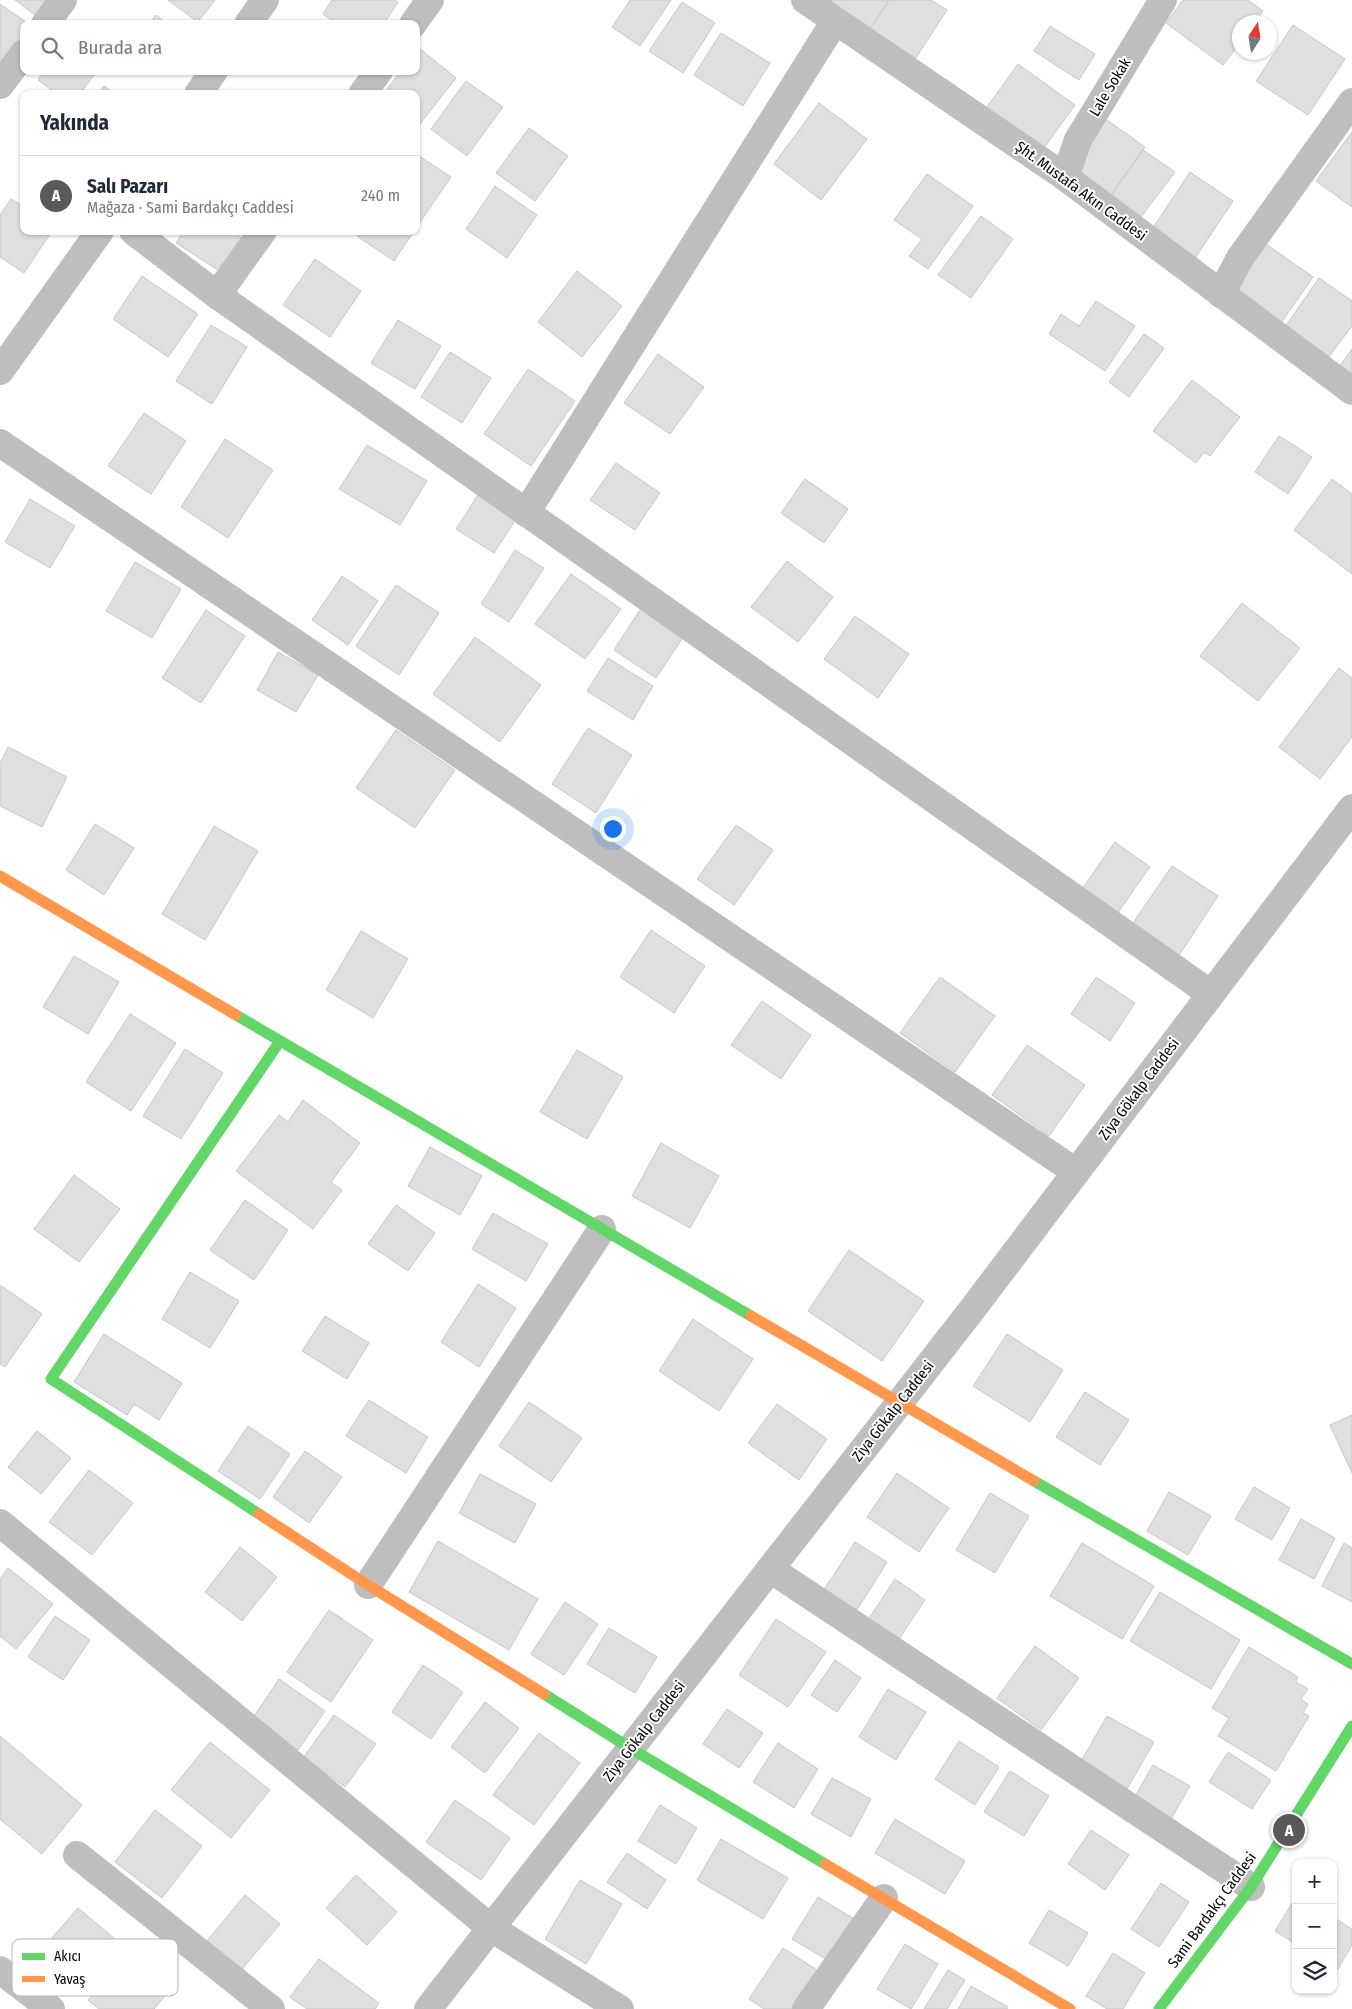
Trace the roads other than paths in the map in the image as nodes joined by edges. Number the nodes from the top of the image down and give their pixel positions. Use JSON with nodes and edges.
{"nodes":[{"id":1,"x":63,"y":0,"type":"edge"},
{"id":2,"x":265,"y":0,"type":"edge"},
{"id":3,"x":430,"y":0,"type":"edge"},
{"id":4,"x":1163,"y":0,"type":"edge"},
{"id":5,"x":808,"y":1,"type":"edge"},
{"id":6,"x":49,"y":20,"type":"edge"},
{"id":7,"x":251,"y":20,"type":"edge"},
{"id":8,"x":416,"y":20,"type":"edge"},
{"id":9,"x":835,"y":21,"type":"junction"},
{"id":10,"x":20,"y":58,"type":"edge"},
{"id":11,"x":211,"y":75,"type":"edge"},
{"id":12,"x":376,"y":75,"type":"edge"},
{"id":13,"x":0,"y":85,"type":"edge"},
{"id":14,"x":201,"y":90,"type":"edge"},
{"id":15,"x":365,"y":90,"type":"edge"},
{"id":16,"x":1352,"y":102,"type":"edge"},
{"id":17,"x":1065,"y":177,"type":"junction"},
{"id":18,"x":97,"y":235,"type":"edge"},
{"id":19,"x":138,"y":235,"type":"edge"},
{"id":20,"x":260,"y":235,"type":"edge"},
{"id":21,"x":1221,"y":294,"type":"junction"},
{"id":22,"x":217,"y":295,"type":"junction"},
{"id":23,"x":0,"y":371,"type":"edge"},
{"id":24,"x":1352,"y":391,"type":"edge"},
{"id":25,"x":0,"y":443,"type":"edge"},
{"id":26,"x":526,"y":513,"type":"junction"},
{"id":27,"x":1352,"y":808,"type":"edge"},
{"id":28,"x":0,"y":876,"type":"edge"},
{"id":29,"x":1211,"y":994,"type":"junction"},
{"id":30,"x":280,"y":1041,"type":"junction"},
{"id":31,"x":1076,"y":1172,"type":"junction"},
{"id":32,"x":602,"y":1229,"type":"junction"},
{"id":33,"x":899,"y":1403,"type":"junction"},
{"id":34,"x":0,"y":1523,"type":"edge"},
{"id":35,"x":770,"y":1569,"type":"junction"},
{"id":36,"x":368,"y":1585,"type":"junction"},
{"id":37,"x":1352,"y":1664,"type":"edge"},
{"id":38,"x":1352,"y":1726,"type":"edge"},
{"id":39,"x":630,"y":1748,"type":"junction"},
{"id":40,"x":76,"y":1854,"type":"dead end"},
{"id":41,"x":1251,"y":1887,"type":"junction"},
{"id":42,"x":884,"y":1898,"type":"junction"},
{"id":43,"x":491,"y":1928,"type":"junction"},
{"id":44,"x":0,"y":1970,"type":"edge"},
{"id":45,"x":12,"y":1979,"type":"edge"},
{"id":46,"x":34,"y":1996,"type":"edge"},
{"id":47,"x":51,"y":2009,"type":"edge"},
{"id":48,"x":271,"y":2009,"type":"edge"},
{"id":49,"x":428,"y":2009,"type":"edge"},
{"id":50,"x":620,"y":2009,"type":"edge"},
{"id":51,"x":806,"y":2009,"type":"edge"},
{"id":52,"x":1070,"y":2009,"type":"edge"},
{"id":53,"x":1158,"y":2009,"type":"edge"}],
"edges":[{"from":1,"to":6,"type":"street"},
{"from":2,"to":7,"type":"street"},
{"from":3,"to":8,"type":"street"},
{"from":4,"to":17,"type":"street","name":"Lale Sokak"},
{"from":5,"to":9,"type":"street","name":"Şht. Mustafa Akın Caddesi"},
{"from":9,"to":17,"type":"street","name":"Şht. Mustafa Akın Caddesi"},
{"from":9,"to":26,"type":"street"},
{"from":10,"to":13,"type":"street"},
{"from":11,"to":14,"type":"street"},
{"from":12,"to":15,"type":"street"},
{"from":16,"to":21,"type":"street"},
{"from":17,"to":21,"type":"street","name":"Şht. Mustafa Akın Caddesi"},
{"from":18,"to":23,"type":"street"},
{"from":19,"to":22,"type":"street"},
{"from":20,"to":22,"type":"street"},
{"from":21,"to":24,"type":"street","name":"Şht. Mustafa Akın Caddesi"},
{"from":22,"to":26,"type":"street"},
{"from":25,"to":31,"type":"street"},
{"from":26,"to":29,"type":"street"},
{"from":27,"to":29,"type":"street","name":"Ziya Gökalp Caddesi"},
{"from":28,"to":30,"type":"street"},
{"from":29,"to":31,"type":"street","name":"Ziya Gökalp Caddesi"},
{"from":30,"to":32,"type":"street"},
{"from":30,"to":36,"type":"street"},
{"from":31,"to":33,"type":"street","name":"Ziya Gökalp Caddesi"},
{"from":32,"to":33,"type":"street"},
{"from":32,"to":36,"type":"street"},
{"from":33,"to":35,"type":"street","name":"Ziya Gökalp Caddesi"},
{"from":33,"to":37,"type":"street"},
{"from":34,"to":43,"type":"street"},
{"from":35,"to":39,"type":"street","name":"Ziya Gökalp Caddesi"},
{"from":35,"to":41,"type":"street"},
{"from":36,"to":39,"type":"street"},
{"from":38,"to":41,"type":"street","name":"Sami Bardakçı Caddesi"},
{"from":39,"to":42,"type":"street"},
{"from":39,"to":43,"type":"street","name":"Ziya Gökalp Caddesi"},
{"from":40,"to":48,"type":"street"},
{"from":41,"to":53,"type":"street","name":"Sami Bardakçı Caddesi"},
{"from":42,"to":51,"type":"street"},
{"from":42,"to":52,"type":"street"},
{"from":43,"to":49,"type":"street","name":"Ziya Gökalp Caddesi"},
{"from":43,"to":50,"type":"street"},
{"from":44,"to":45,"type":"street"},
{"from":46,"to":47,"type":"street"}]}
